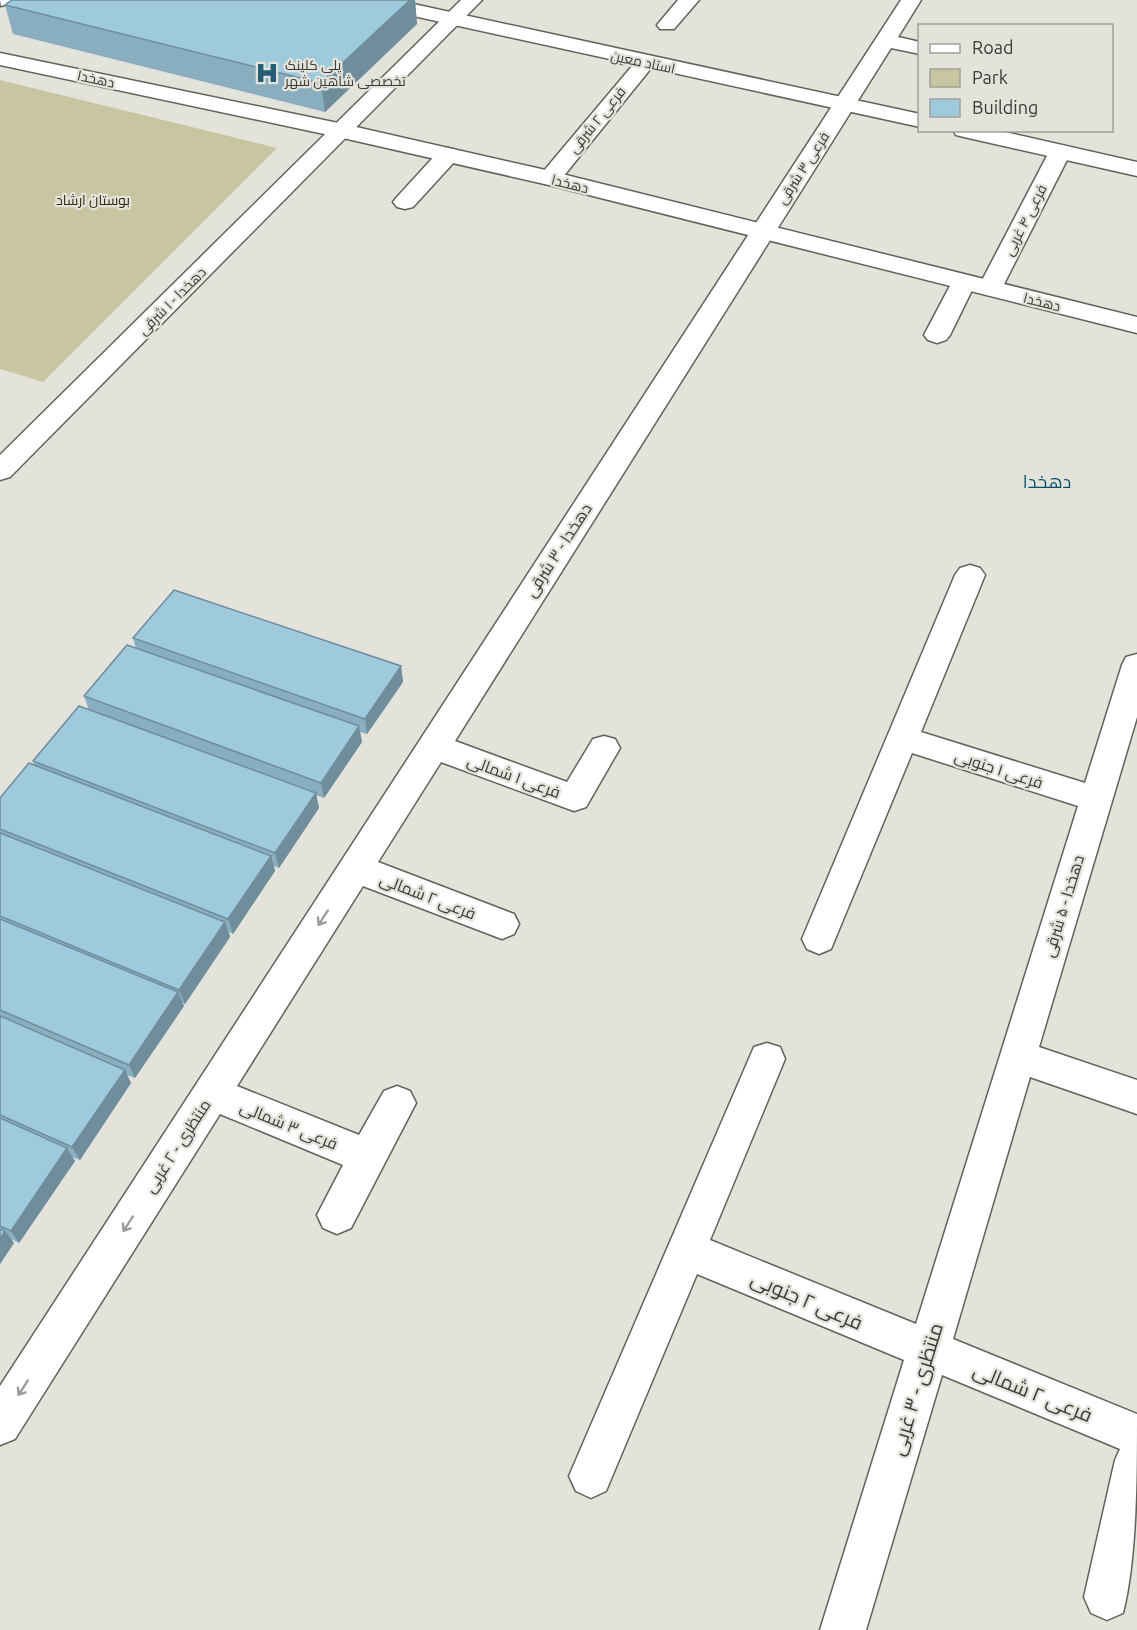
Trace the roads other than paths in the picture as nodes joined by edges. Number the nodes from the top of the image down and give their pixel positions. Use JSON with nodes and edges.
{"nodes":[{"id":1,"x":368,"y":0,"type":"edge"},
{"id":2,"x":472,"y":0,"type":"edge"},
{"id":3,"x":689,"y":0,"type":"edge"},
{"id":4,"x":911,"y":0,"type":"edge"},
{"id":5,"x":452,"y":20,"type":"junction"},
{"id":6,"x":667,"y":25,"type":"dead end"},
{"id":7,"x":885,"y":40,"type":"junction"},
{"id":8,"x":918,"y":48,"type":"edge"},
{"id":9,"x":0,"y":59,"type":"edge"},
{"id":10,"x":645,"y":63,"type":"junction"},
{"id":11,"x":843,"y":104,"type":"junction"},
{"id":12,"x":918,"y":121,"type":"edge"},
{"id":13,"x":343,"y":131,"type":"junction"},
{"id":14,"x":970,"y":132,"type":"edge"},
{"id":15,"x":1060,"y":152,"type":"junction"},
{"id":16,"x":448,"y":155,"type":"junction"},
{"id":17,"x":1137,"y":169,"type":"edge"},
{"id":18,"x":550,"y":178,"type":"junction"},
{"id":19,"x":405,"y":202,"type":"dead end"},
{"id":20,"x":762,"y":232,"type":"junction"},
{"id":21,"x":964,"y":282,"type":"junction"},
{"id":22,"x":990,"y":288,"type":"junction"},
{"id":23,"x":1137,"y":325,"type":"edge"},
{"id":24,"x":938,"y":335,"type":"dead end"},
{"id":25,"x":0,"y":471,"type":"edge"},
{"id":26,"x":970,"y":575,"type":"dead end"},
{"id":27,"x":1137,"y":665,"type":"edge"},
{"id":28,"x":902,"y":738,"type":"junction"},
{"id":29,"x":433,"y":746,"type":"junction"},
{"id":30,"x":604,"y":748,"type":"dead end"},
{"id":31,"x":1096,"y":799,"type":"junction"},
{"id":32,"x":355,"y":868,"type":"junction"},
{"id":33,"x":502,"y":924,"type":"dead end"},
{"id":34,"x":819,"y":939,"type":"dead end"},
{"id":35,"x":1018,"y":1056,"type":"junction"},
{"id":36,"x":767,"y":1059,"type":"dead end"},
{"id":37,"x":211,"y":1093,"type":"junction"},
{"id":38,"x":1137,"y":1097,"type":"edge"},
{"id":39,"x":397,"y":1102,"type":"dead end"},
{"id":40,"x":990,"y":1147,"type":"joint"},
{"id":41,"x":368,"y":1157,"type":"junction"},
{"id":42,"x":337,"y":1215,"type":"dead end"},
{"id":43,"x":687,"y":1250,"type":"junction"},
{"id":44,"x":928,"y":1350,"type":"junction"},
{"id":45,"x":0,"y":1424,"type":"edge"},
{"id":46,"x":1137,"y":1435,"type":"edge"},
{"id":47,"x":1137,"y":1460,"type":"edge"},
{"id":48,"x":591,"y":1476,"type":"dead end"},
{"id":49,"x":1107,"y":1597,"type":"dead end"},
{"id":50,"x":843,"y":1630,"type":"edge"}],
"edges":[{"from":1,"to":5,"type":"street","name":"استاد معین"},
{"from":2,"to":5,"type":"street","name":"دهخدا - ۱ شرقی"},
{"from":3,"to":6,"type":"street"},
{"from":4,"to":7,"type":"street","name":"فرعی ۳ شرقی"},
{"from":5,"to":10,"type":"street","name":"استاد معین"},
{"from":5,"to":13,"type":"street","name":"دهخدا - ۱ شرقی"},
{"from":7,"to":8,"type":"street"},
{"from":7,"to":11,"type":"street","name":"فرعی ۳ شرقی"},
{"from":9,"to":13,"type":"street","name":"دهخدا"},
{"from":10,"to":11,"type":"street","name":"استاد معین"},
{"from":10,"to":18,"type":"street","name":"فرعی ۲ شرقی"},
{"from":11,"to":12,"type":"street","name":"استاد معین"},
{"from":11,"to":20,"type":"street","name":"فرعی ۳ شرقی"},
{"from":13,"to":16,"type":"street","name":"دهخدا"},
{"from":13,"to":25,"type":"street","name":"دهخدا - ۱ شرقی"},
{"from":14,"to":15,"type":"street"},
{"from":15,"to":17,"type":"street"},
{"from":15,"to":22,"type":"street","name":"فرعی ۴ غربی"},
{"from":16,"to":18,"type":"street","name":"دهخدا"},
{"from":16,"to":19,"type":"street"},
{"from":18,"to":20,"type":"street","name":"دهخدا"},
{"from":20,"to":21,"type":"street","name":"دهخدا"},
{"from":20,"to":29,"type":"street","name":"دهخدا - ۳ شرقی"},
{"from":21,"to":22,"type":"street","name":"دهخدا"},
{"from":21,"to":24,"type":"street"},
{"from":22,"to":23,"type":"street","name":"دهخدا"},
{"from":26,"to":28,"type":"street"},
{"from":27,"to":31,"type":"street","name":"دهخدا - ۵ شرقی"},
{"from":28,"to":31,"type":"street","name":"فرعی ۱ جنوبی"},
{"from":28,"to":34,"type":"street"},
{"from":29,"to":30,"type":"street","name":"فرعی ۱ شمالی"},
{"from":29,"to":32,"type":"street","name":"دهخدا - ۳ شرقی"},
{"from":31,"to":35,"type":"street","name":"دهخدا - ۵ شرقی"},
{"from":32,"to":33,"type":"street","name":"فرعی ۲ شمالی"},
{"from":32,"to":37,"type":"street","name":"منتظری - ۲ غربی","one_way":true},
{"from":35,"to":38,"type":"street"},
{"from":35,"to":40,"type":"street","name":"دهخدا - ۵ شرقی"},
{"from":36,"to":43,"type":"street"},
{"from":37,"to":41,"type":"street","name":"فرعی ۳ شمالی"},
{"from":37,"to":45,"type":"street","name":"منتظری - ۲ غربی","one_way":true},
{"from":39,"to":41,"type":"street"},
{"from":40,"to":44,"type":"street","name":"منتظری - ۳ غربی"},
{"from":41,"to":42,"type":"street"},
{"from":43,"to":44,"type":"street","name":"فرعی ۲ جنوبی"},
{"from":43,"to":48,"type":"street"},
{"from":44,"to":46,"type":"street","name":"فرعی ۲ شمالی"},
{"from":44,"to":50,"type":"street","name":"منتظری - ۳ غربی"},
{"from":47,"to":49,"type":"street"}]}
